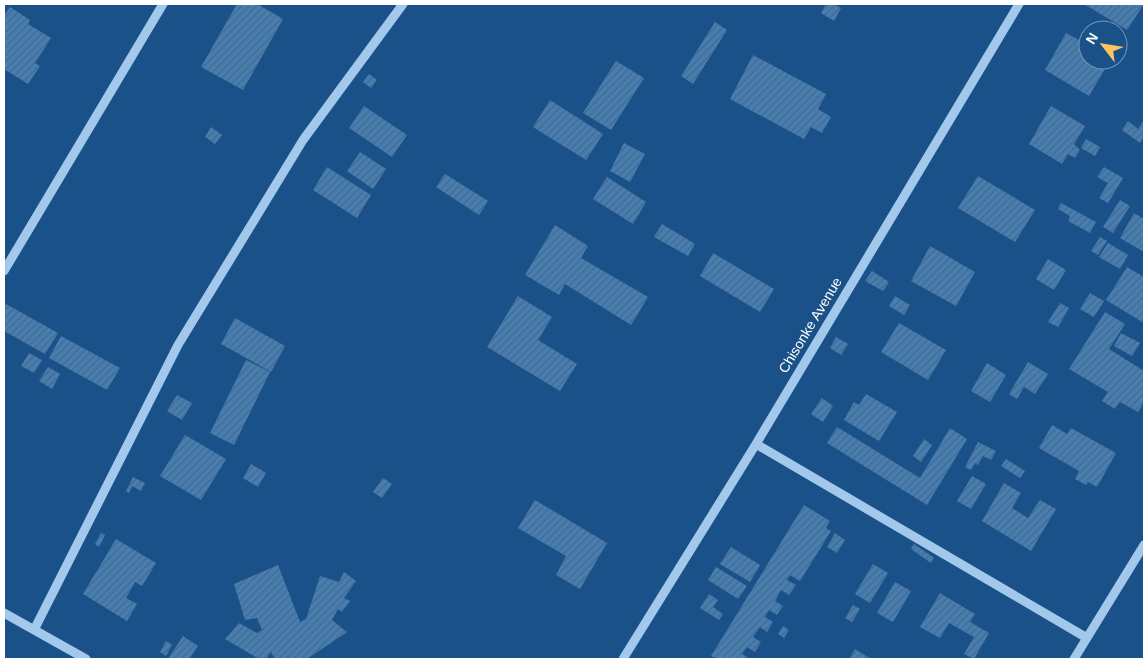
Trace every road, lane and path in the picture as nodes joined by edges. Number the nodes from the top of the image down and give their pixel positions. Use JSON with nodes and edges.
{"nodes":[{"id":1,"x":164,"y":4,"type":"edge"},
{"id":2,"x":404,"y":4,"type":"edge"},
{"id":3,"x":1019,"y":4,"type":"edge"},
{"id":4,"x":4,"y":271,"type":"edge"},
{"id":5,"x":756,"y":444,"type":"junction"},
{"id":6,"x":1144,"y":545,"type":"edge"},
{"id":7,"x":4,"y":613,"type":"edge"},
{"id":8,"x":34,"y":630,"type":"junction"},
{"id":9,"x":1087,"y":638,"type":"junction"},
{"id":10,"x":86,"y":659,"type":"edge"},
{"id":11,"x":623,"y":659,"type":"edge"},
{"id":12,"x":1074,"y":659,"type":"edge"}],
"edges":[{"from":1,"to":4,"type":"street"},
{"from":2,"to":8,"type":"street"},
{"from":3,"to":5,"type":"street","name":"Chisonke Avenue"},
{"from":5,"to":9,"type":"street"},
{"from":5,"to":11,"type":"street","name":"Chisonke Avenue"},
{"from":6,"to":9,"type":"street"},
{"from":7,"to":8,"type":"street"},
{"from":8,"to":10,"type":"street"},
{"from":9,"to":12,"type":"street"}]}
